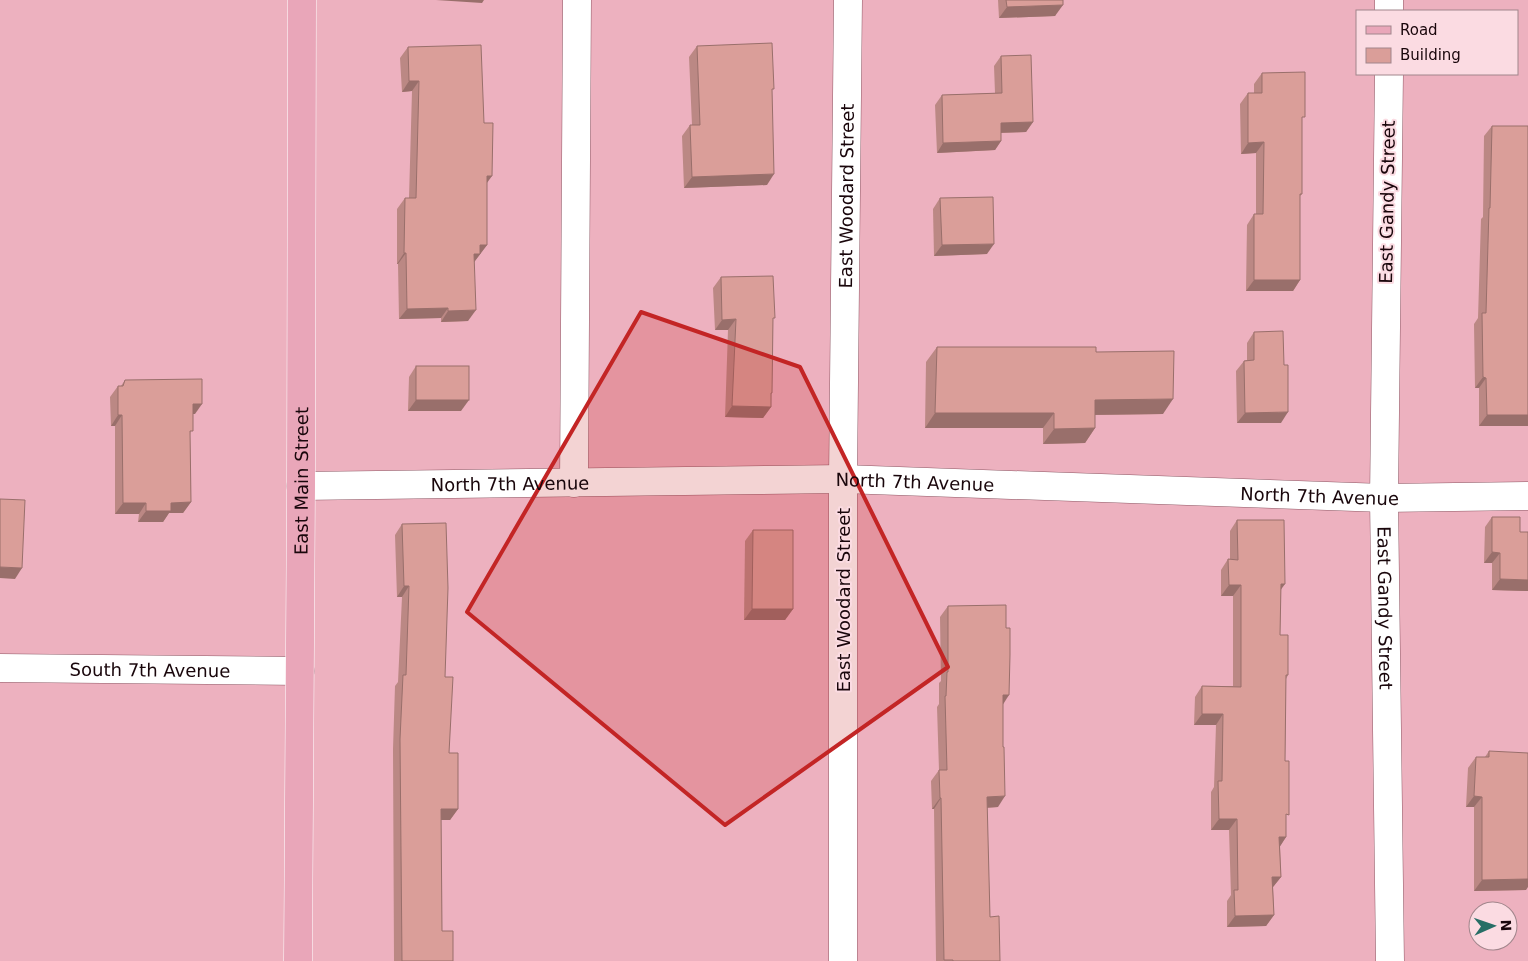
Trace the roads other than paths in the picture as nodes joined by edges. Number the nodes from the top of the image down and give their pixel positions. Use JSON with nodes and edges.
{"nodes":[{"id":1,"x":302,"y":0,"type":"edge"},
{"id":2,"x":578,"y":0,"type":"edge"},
{"id":3,"x":848,"y":0,"type":"edge"},
{"id":4,"x":1389,"y":75,"type":"edge"},
{"id":5,"x":843,"y":479,"type":"junction"},
{"id":6,"x":574,"y":483,"type":"junction"},
{"id":7,"x":302,"y":486,"type":"junction"},
{"id":8,"x":1528,"y":496,"type":"edge"},
{"id":9,"x":1384,"y":498,"type":"junction"},
{"id":10,"x":0,"y":668,"type":"edge"},
{"id":11,"x":300,"y":670,"type":"junction"},
{"id":12,"x":298,"y":961,"type":"edge"},
{"id":13,"x":843,"y":961,"type":"edge"},
{"id":14,"x":1390,"y":961,"type":"edge"}],
"edges":[{"from":1,"to":7,"type":"main road","name":"East Main Street"},
{"from":2,"to":6,"type":"street"},
{"from":3,"to":5,"type":"street","name":"East Woodard Street"},
{"from":4,"to":9,"type":"street","name":"East Gandy Street"},
{"from":5,"to":6,"type":"street","name":"North 7th Avenue"},
{"from":5,"to":9,"type":"street","name":"North 7th Avenue"},
{"from":5,"to":13,"type":"street","name":"East Woodard Street"},
{"from":6,"to":7,"type":"street","name":"North 7th Avenue"},
{"from":7,"to":11,"type":"main road","name":"East Main Street"},
{"from":8,"to":9,"type":"street","name":"North 7th Avenue"},
{"from":9,"to":14,"type":"street","name":"East Gandy Street"},
{"from":10,"to":11,"type":"street","name":"South 7th Avenue"},
{"from":11,"to":12,"type":"main road","name":"East Main Street"}]}
